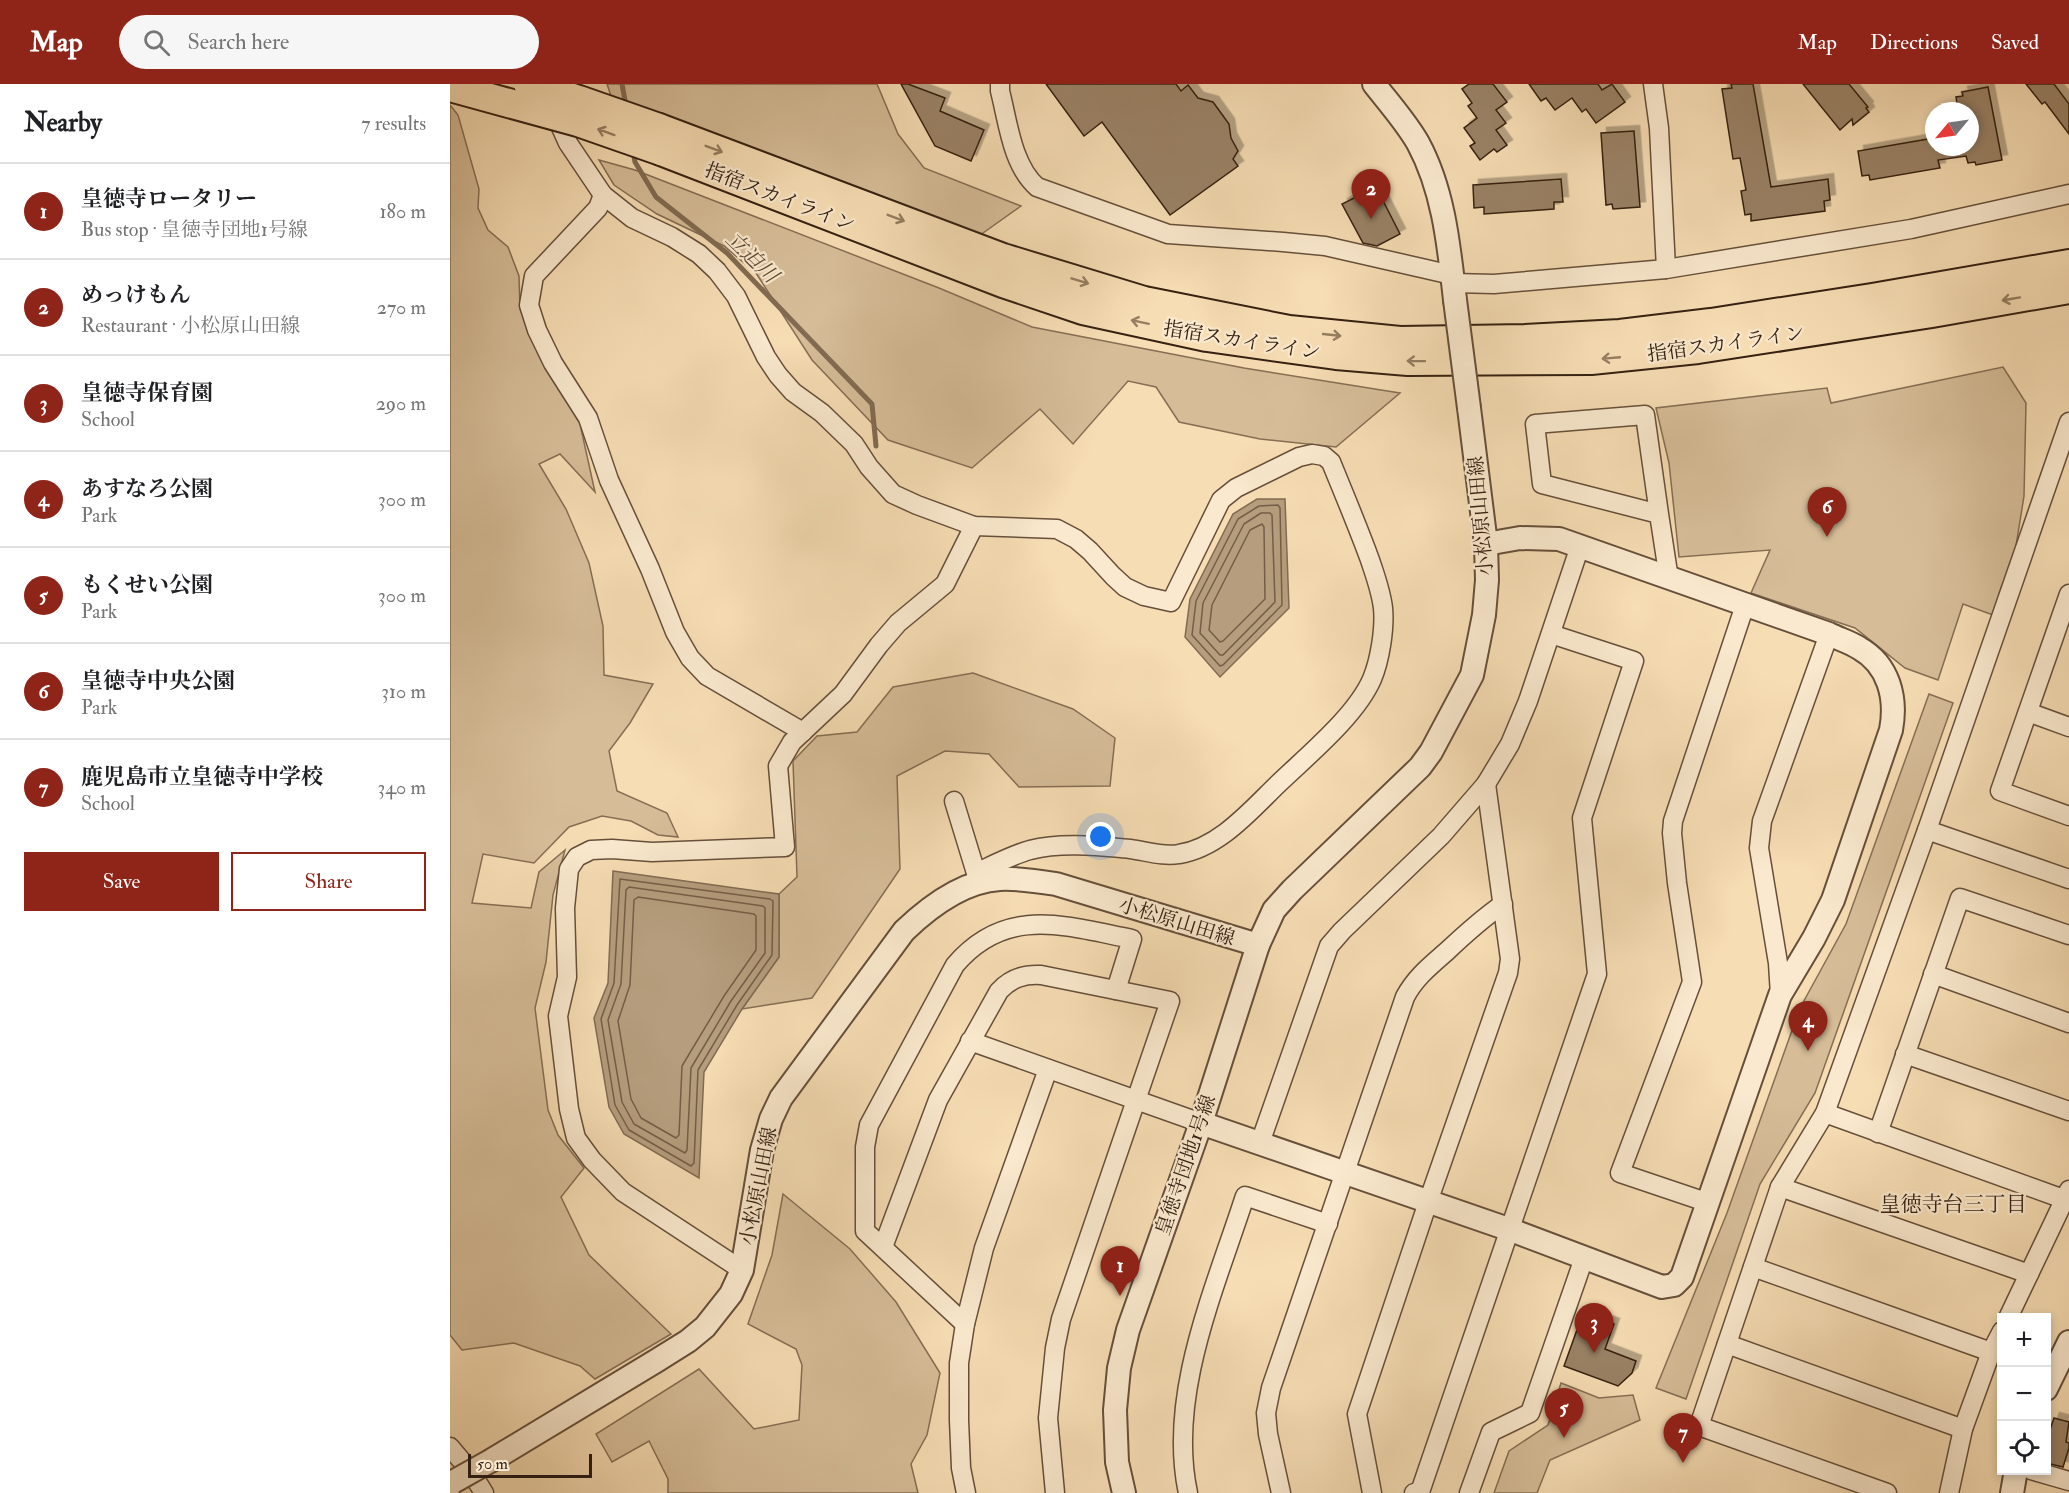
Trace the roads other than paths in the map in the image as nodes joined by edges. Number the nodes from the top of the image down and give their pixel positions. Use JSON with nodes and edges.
{"nodes":[{"id":1,"x":528,"y":84,"type":"edge"},
{"id":2,"x":542,"y":84,"type":"edge"},
{"id":3,"x":1000,"y":84,"type":"edge"},
{"id":4,"x":1374,"y":84,"type":"edge"},
{"id":5,"x":1653,"y":84,"type":"edge"},
{"id":6,"x":450,"y":87,"type":"edge"},
{"id":7,"x":660,"y":140,"type":"junction"},
{"id":8,"x":2069,"y":194,"type":"edge"},
{"id":9,"x":603,"y":195,"type":"junction"},
{"id":10,"x":2069,"y":264,"type":"edge"},
{"id":11,"x":1666,"y":269,"type":"junction"},
{"id":12,"x":1453,"y":286,"type":"junction"},
{"id":13,"x":2069,"y":289,"type":"edge"},
{"id":14,"x":2069,"y":422,"type":"edge"},
{"id":15,"x":1659,"y":514,"type":"junction"},
{"id":16,"x":974,"y":526,"type":"junction"},
{"id":17,"x":1486,"y":544,"type":"junction"},
{"id":18,"x":1580,"y":546,"type":"junction"},
{"id":19,"x":1669,"y":579,"type":"junction"},
{"id":20,"x":2069,"y":594,"type":"edge"},
{"id":21,"x":1745,"y":605,"type":"junction"},
{"id":22,"x":1551,"y":634,"type":"junction"},
{"id":23,"x":1829,"y":634,"type":"junction"},
{"id":24,"x":2062,"y":634,"type":"edge"},
{"id":25,"x":2028,"y":712,"type":"junction"},
{"id":26,"x":2069,"y":727,"type":"edge"},
{"id":27,"x":803,"y":732,"type":"junction"},
{"id":28,"x":1486,"y":784,"type":"junction"},
{"id":29,"x":954,"y":801,"type":"dead end"},
{"id":30,"x":2069,"y":816,"type":"edge"},
{"id":31,"x":1927,"y":830,"type":"junction"},
{"id":32,"x":976,"y":879,"type":"junction"},
{"id":33,"x":2069,"y":879,"type":"edge"},
{"id":34,"x":1503,"y":904,"type":"junction"},
{"id":35,"x":2069,"y":935,"type":"edge"},
{"id":36,"x":1258,"y":945,"type":"junction"},
{"id":37,"x":1933,"y":974,"type":"junction"},
{"id":38,"x":1116,"y":990,"type":"junction"},
{"id":39,"x":1780,"y":996,"type":"junction"},
{"id":40,"x":2069,"y":1023,"type":"edge"},
{"id":41,"x":970,"y":1041,"type":"junction"},
{"id":42,"x":1905,"y":1054,"type":"junction"},
{"id":43,"x":1048,"y":1069,"type":"junction"},
{"id":44,"x":1136,"y":1100,"type":"junction"},
{"id":45,"x":2069,"y":1111,"type":"edge"},
{"id":46,"x":1825,"y":1113,"type":"junction"},
{"id":47,"x":1201,"y":1123,"type":"junction"},
{"id":48,"x":1878,"y":1132,"type":"junction"},
{"id":49,"x":1260,"y":1143,"type":"junction"},
{"id":50,"x":1344,"y":1172,"type":"junction"},
{"id":51,"x":1780,"y":1187,"type":"junction"},
{"id":52,"x":2068,"y":1197,"type":"edge"},
{"id":53,"x":1428,"y":1202,"type":"junction"},
{"id":54,"x":1706,"y":1203,"type":"junction"},
{"id":55,"x":1328,"y":1224,"type":"junction"},
{"id":56,"x":1510,"y":1230,"type":"junction"},
{"id":57,"x":883,"y":1247,"type":"junction"},
{"id":58,"x":1584,"y":1258,"type":"junction"},
{"id":59,"x":1753,"y":1267,"type":"junction"},
{"id":60,"x":742,"y":1270,"type":"junction"},
{"id":61,"x":2029,"y":1274,"type":"junction"},
{"id":62,"x":2010,"y":1313,"type":"edge"},
{"id":63,"x":965,"y":1324,"type":"junction"},
{"id":64,"x":1997,"y":1339,"type":"edge"},
{"id":65,"x":2069,"y":1342,"type":"edge"},
{"id":66,"x":1727,"y":1344,"type":"junction"},
{"id":67,"x":1991,"y":1352,"type":"junction"},
{"id":68,"x":2051,"y":1379,"type":"edge"},
{"id":69,"x":1963,"y":1430,"type":"junction"},
{"id":70,"x":450,"y":1447,"type":"edge"},
{"id":71,"x":2015,"y":1475,"type":"edge"},
{"id":72,"x":2048,"y":1475,"type":"edge"},
{"id":73,"x":2069,"y":1481,"type":"edge"},
{"id":74,"x":451,"y":1483,"type":"edge"},
{"id":75,"x":484,"y":1493,"type":"edge"},
{"id":76,"x":966,"y":1493,"type":"edge"},
{"id":77,"x":1055,"y":1493,"type":"edge"},
{"id":78,"x":1124,"y":1493,"type":"edge"},
{"id":79,"x":1188,"y":1493,"type":"edge"},
{"id":80,"x":1281,"y":1493,"type":"edge"},
{"id":81,"x":1372,"y":1493,"type":"edge"},
{"id":82,"x":1419,"y":1493,"type":"edge"},
{"id":83,"x":1469,"y":1493,"type":"edge"},
{"id":84,"x":1887,"y":1493,"type":"edge"},
{"id":85,"x":1949,"y":1493,"type":"edge"},
{"id":86,"x":2012,"y":1493,"type":"edge"}],
"edges":[{"from":1,"to":7,"type":"main road","name":"指宿スカイライン","bridge":true},
{"from":2,"to":9,"type":"street"},
{"from":3,"to":12,"type":"street"},
{"from":4,"to":12,"type":"street","name":"小松原山田線"},
{"from":5,"to":11,"type":"street"},
{"from":7,"to":6,"type":"main road","name":"指宿スカイライン","one_way":true,"bridge":true},
{"from":7,"to":10,"type":"main road","name":"指宿スカイライン","one_way":true},
{"from":13,"to":7,"type":"main road","name":"指宿スカイライン","one_way":true},
{"from":8,"to":11,"type":"street"},
{"from":9,"to":16,"type":"street"},
{"from":9,"to":27,"type":"street"},
{"from":11,"to":12,"type":"street"},
{"from":12,"to":17,"type":"street","name":"小松原山田線","bridge":true},
{"from":14,"to":31,"type":"street"},
{"from":15,"to":15,"type":"street"},
{"from":15,"to":19,"type":"street"},
{"from":16,"to":27,"type":"street"},
{"from":16,"to":32,"type":"street"},
{"from":17,"to":18,"type":"street"},
{"from":17,"to":36,"type":"street","name":"小松原山田線"},
{"from":18,"to":19,"type":"street"},
{"from":18,"to":22,"type":"street"},
{"from":19,"to":21,"type":"street"},
{"from":20,"to":24,"type":"street"},
{"from":21,"to":23,"type":"street"},
{"from":21,"to":54,"type":"street"},
{"from":22,"to":28,"type":"street"},
{"from":22,"to":56,"type":"street"},
{"from":23,"to":39,"type":"street"},
{"from":23,"to":39,"type":"street"},
{"from":24,"to":25,"type":"street"},
{"from":25,"to":26,"type":"street"},
{"from":25,"to":30,"type":"street"},
{"from":27,"to":60,"type":"street"},
{"from":28,"to":34,"type":"street"},
{"from":28,"to":49,"type":"street"},
{"from":29,"to":32,"type":"street"},
{"from":31,"to":33,"type":"street"},
{"from":31,"to":46,"type":"street"},
{"from":32,"to":36,"type":"street","name":"小松原山田線"},
{"from":32,"to":60,"type":"street","name":"小松原山田線"},
{"from":34,"to":50,"type":"street"},
{"from":34,"to":53,"type":"street"},
{"from":35,"to":37,"type":"street"},
{"from":36,"to":47,"type":"street","name":"皇徳寺団地1号線"},
{"from":37,"to":40,"type":"street"},
{"from":37,"to":42,"type":"street"},
{"from":38,"to":41,"type":"street"},
{"from":38,"to":44,"type":"street"},
{"from":38,"to":57,"type":"street"},
{"from":39,"to":54,"type":"street"},
{"from":41,"to":43,"type":"street"},
{"from":41,"to":57,"type":"street"},
{"from":42,"to":45,"type":"street"},
{"from":42,"to":48,"type":"street"},
{"from":43,"to":44,"type":"street"},
{"from":43,"to":63,"type":"street"},
{"from":44,"to":47,"type":"street"},
{"from":44,"to":77,"type":"street"},
{"from":46,"to":48,"type":"street"},
{"from":46,"to":51,"type":"street"},
{"from":47,"to":49,"type":"street"},
{"from":47,"to":78,"type":"street","name":"皇徳寺団地1号線"},
{"from":48,"to":52,"type":"street"},
{"from":49,"to":50,"type":"street"},
{"from":50,"to":53,"type":"street"},
{"from":50,"to":55,"type":"street"},
{"from":51,"to":59,"type":"street"},
{"from":51,"to":61,"type":"street"},
{"from":52,"to":61,"type":"street"},
{"from":53,"to":56,"type":"street"},
{"from":53,"to":81,"type":"street"},
{"from":54,"to":58,"type":"street"},
{"from":55,"to":79,"type":"street"},
{"from":55,"to":80,"type":"street"},
{"from":56,"to":58,"type":"street"},
{"from":56,"to":82,"type":"street"},
{"from":57,"to":63,"type":"street"},
{"from":58,"to":83,"type":"street"},
{"from":59,"to":66,"type":"street"},
{"from":59,"to":67,"type":"street"},
{"from":60,"to":74,"type":"street","name":"小松原山田線","bridge":true},
{"from":61,"to":62,"type":"street"},
{"from":63,"to":76,"type":"street"},
{"from":64,"to":67,"type":"street"},
{"from":65,"to":68,"type":"street"},
{"from":66,"to":69,"type":"street"},
{"from":66,"to":84,"type":"street"},
{"from":67,"to":69,"type":"street"},
{"from":69,"to":85,"type":"street"},
{"from":70,"to":75,"type":"street"},
{"from":71,"to":86,"type":"street"},
{"from":72,"to":73,"type":"street"}]}
